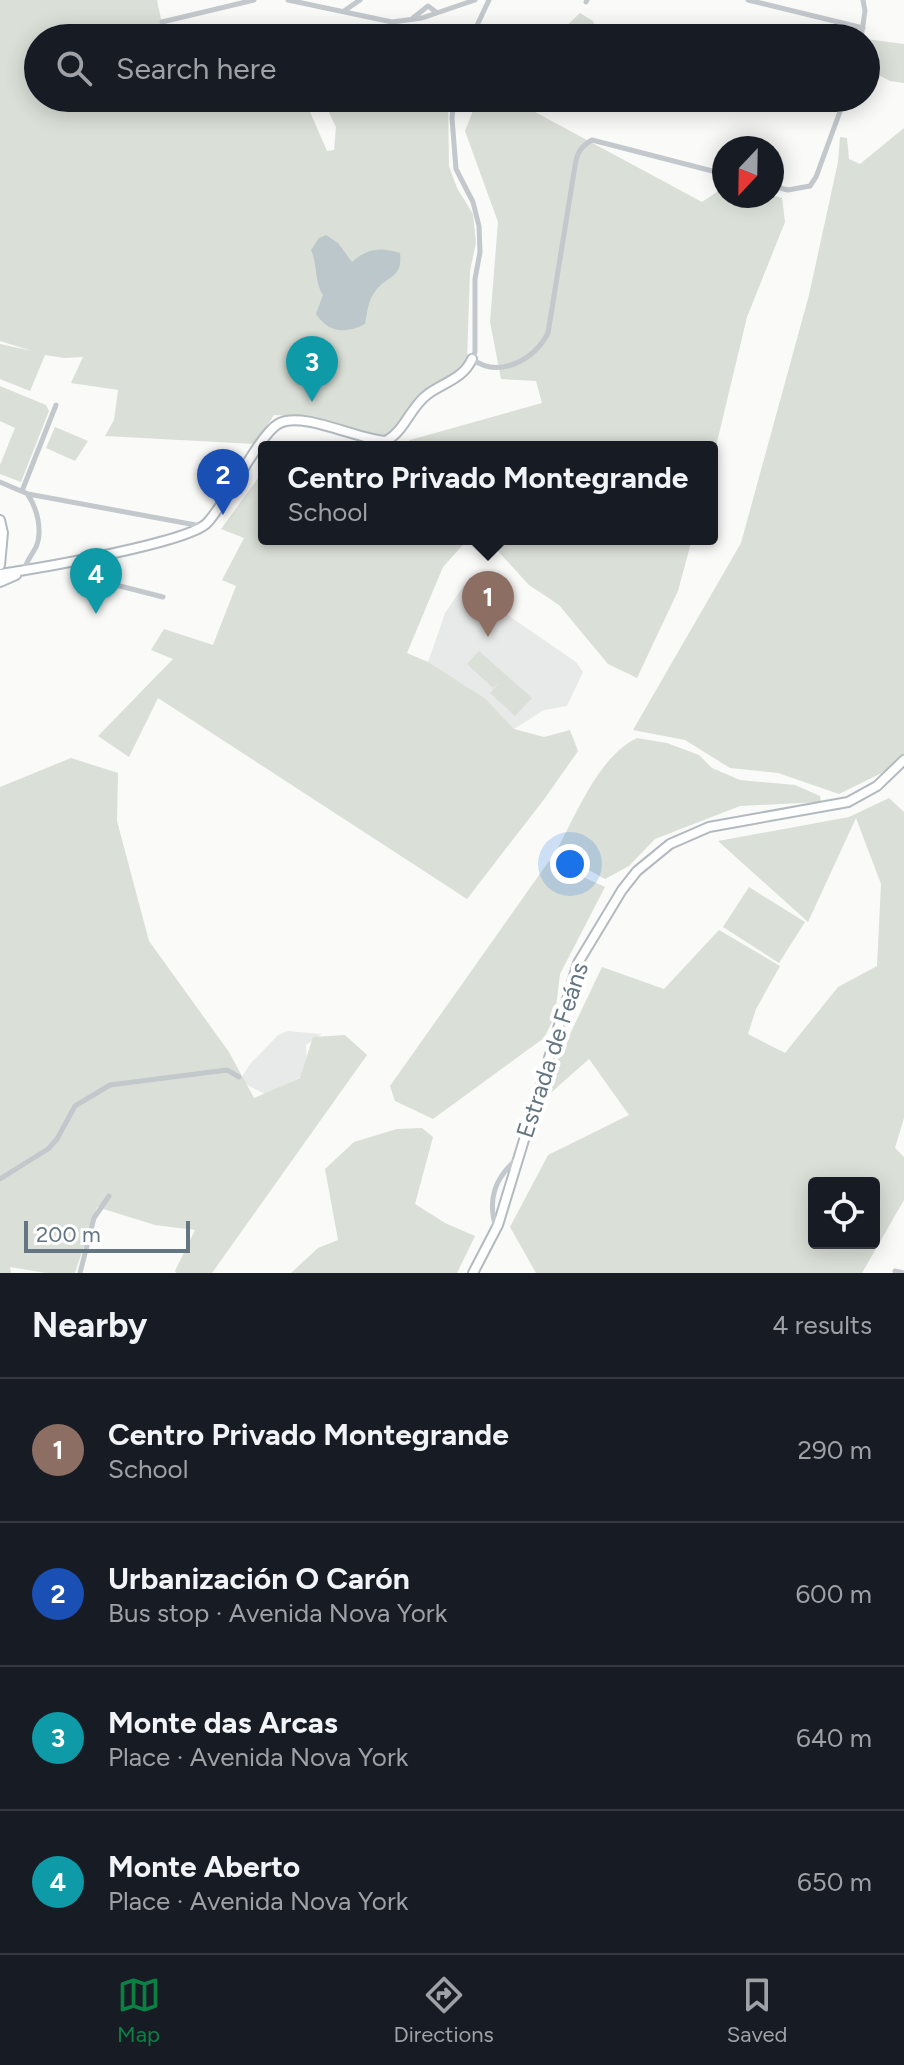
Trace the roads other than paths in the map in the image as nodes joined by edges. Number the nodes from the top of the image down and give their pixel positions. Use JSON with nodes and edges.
{"nodes":[{"id":1,"x":254,"y":0,"type":"edge"},
{"id":2,"x":288,"y":0,"type":"edge"},
{"id":3,"x":475,"y":0,"type":"edge"},
{"id":4,"x":489,"y":0,"type":"edge"},
{"id":5,"x":748,"y":0,"type":"edge"},
{"id":6,"x":863,"y":0,"type":"edge"},
{"id":7,"x":358,"y":1,"type":"edge"},
{"id":8,"x":307,"y":2,"type":"edge"},
{"id":9,"x":429,"y":3,"type":"edge"},
{"id":10,"x":345,"y":9,"type":"junction"},
{"id":11,"x":437,"y":13,"type":"junction"},
{"id":12,"x":357,"y":14,"type":"junction"},
{"id":13,"x":422,"y":18,"type":"junction"},
{"id":14,"x":411,"y":20,"type":"junction"},
{"id":15,"x":162,"y":22,"type":"dead end"},
{"id":16,"x":478,"y":24,"type":"edge"},
{"id":17,"x":847,"y":24,"type":"edge"},
{"id":18,"x":863,"y":24,"type":"edge"},
{"id":19,"x":453,"y":112,"type":"edge"},
{"id":20,"x":840,"y":112,"type":"edge"},
{"id":21,"x":712,"y":171,"type":"edge"},
{"id":22,"x":784,"y":189,"type":"edge"},
{"id":23,"x":472,"y":359,"type":"junction"},
{"id":24,"x":56,"y":405,"type":"dead end"},
{"id":25,"x":264,"y":441,"type":"edge"},
{"id":26,"x":386,"y":441,"type":"edge"},
{"id":27,"x":386,"y":441,"type":"edge"},
{"id":28,"x":258,"y":450,"type":"edge"},
{"id":29,"x":0,"y":482,"type":"edge"},
{"id":30,"x":25,"y":492,"type":"junction"},
{"id":31,"x":0,"y":520,"type":"edge"},
{"id":32,"x":202,"y":527,"type":"junction"},
{"id":33,"x":111,"y":553,"type":"junction"},
{"id":34,"x":1,"y":562,"type":"edge"},
{"id":35,"x":24,"y":572,"type":"junction"},
{"id":36,"x":2,"y":577,"type":"edge"},
{"id":37,"x":163,"y":597,"type":"dead end"},
{"id":38,"x":904,"y":760,"type":"edge"},
{"id":39,"x":239,"y":1077,"type":"dead end"},
{"id":40,"x":518,"y":1158,"type":"junction"},
{"id":41,"x":0,"y":1179,"type":"edge"},
{"id":42,"x":109,"y":1196,"type":"dead end"},
{"id":43,"x":496,"y":1228,"type":"junction"},
{"id":44,"x":895,"y":1271,"type":"dead end"},
{"id":45,"x":80,"y":1273,"type":"edge"},
{"id":46,"x":473,"y":1273,"type":"edge"},
{"id":47,"x":904,"y":1273,"type":"edge"}],
"edges":[{"from":1,"to":15,"type":"street"},
{"from":2,"to":8,"type":"street"},
{"from":3,"to":11,"type":"street"},
{"from":4,"to":16,"type":"street"},
{"from":5,"to":17,"type":"street"},
{"from":6,"to":18,"type":"street"},
{"from":7,"to":10,"type":"street"},
{"from":7,"to":12,"type":"street"},
{"from":8,"to":10,"type":"street"},
{"from":9,"to":11,"type":"street"},
{"from":9,"to":13,"type":"street"},
{"from":9,"to":14,"type":"street"},
{"from":10,"to":12,"type":"street"},
{"from":11,"to":13,"type":"street"},
{"from":12,"to":14,"type":"street"},
{"from":13,"to":14,"type":"street"},
{"from":19,"to":23,"type":"street"},
{"from":20,"to":22,"type":"street"},
{"from":21,"to":23,"type":"street"},
{"from":23,"to":26,"type":"street"},
{"from":24,"to":30,"type":"street"},
{"from":25,"to":27,"type":"street"},
{"from":28,"to":32,"type":"street"},
{"from":29,"to":30,"type":"street"},
{"from":30,"to":32,"type":"street"},
{"from":30,"to":35,"type":"street"},
{"from":31,"to":34,"type":"street"},
{"from":32,"to":33,"type":"street"},
{"from":33,"to":35,"type":"street"},
{"from":33,"to":37,"type":"street"},
{"from":34,"to":35,"type":"street"},
{"from":35,"to":36,"type":"street"},
{"from":38,"to":40,"type":"street","name":"Estrada de Feáns"},
{"from":39,"to":41,"type":"street"},
{"from":40,"to":43,"type":"street","name":"Estrada de Feáns"},
{"from":40,"to":43,"type":"street","name":"Estrada de Feáns"},
{"from":42,"to":45,"type":"street"},
{"from":43,"to":46,"type":"street","name":"Estrada de Feáns"},
{"from":44,"to":47,"type":"street"}]}
